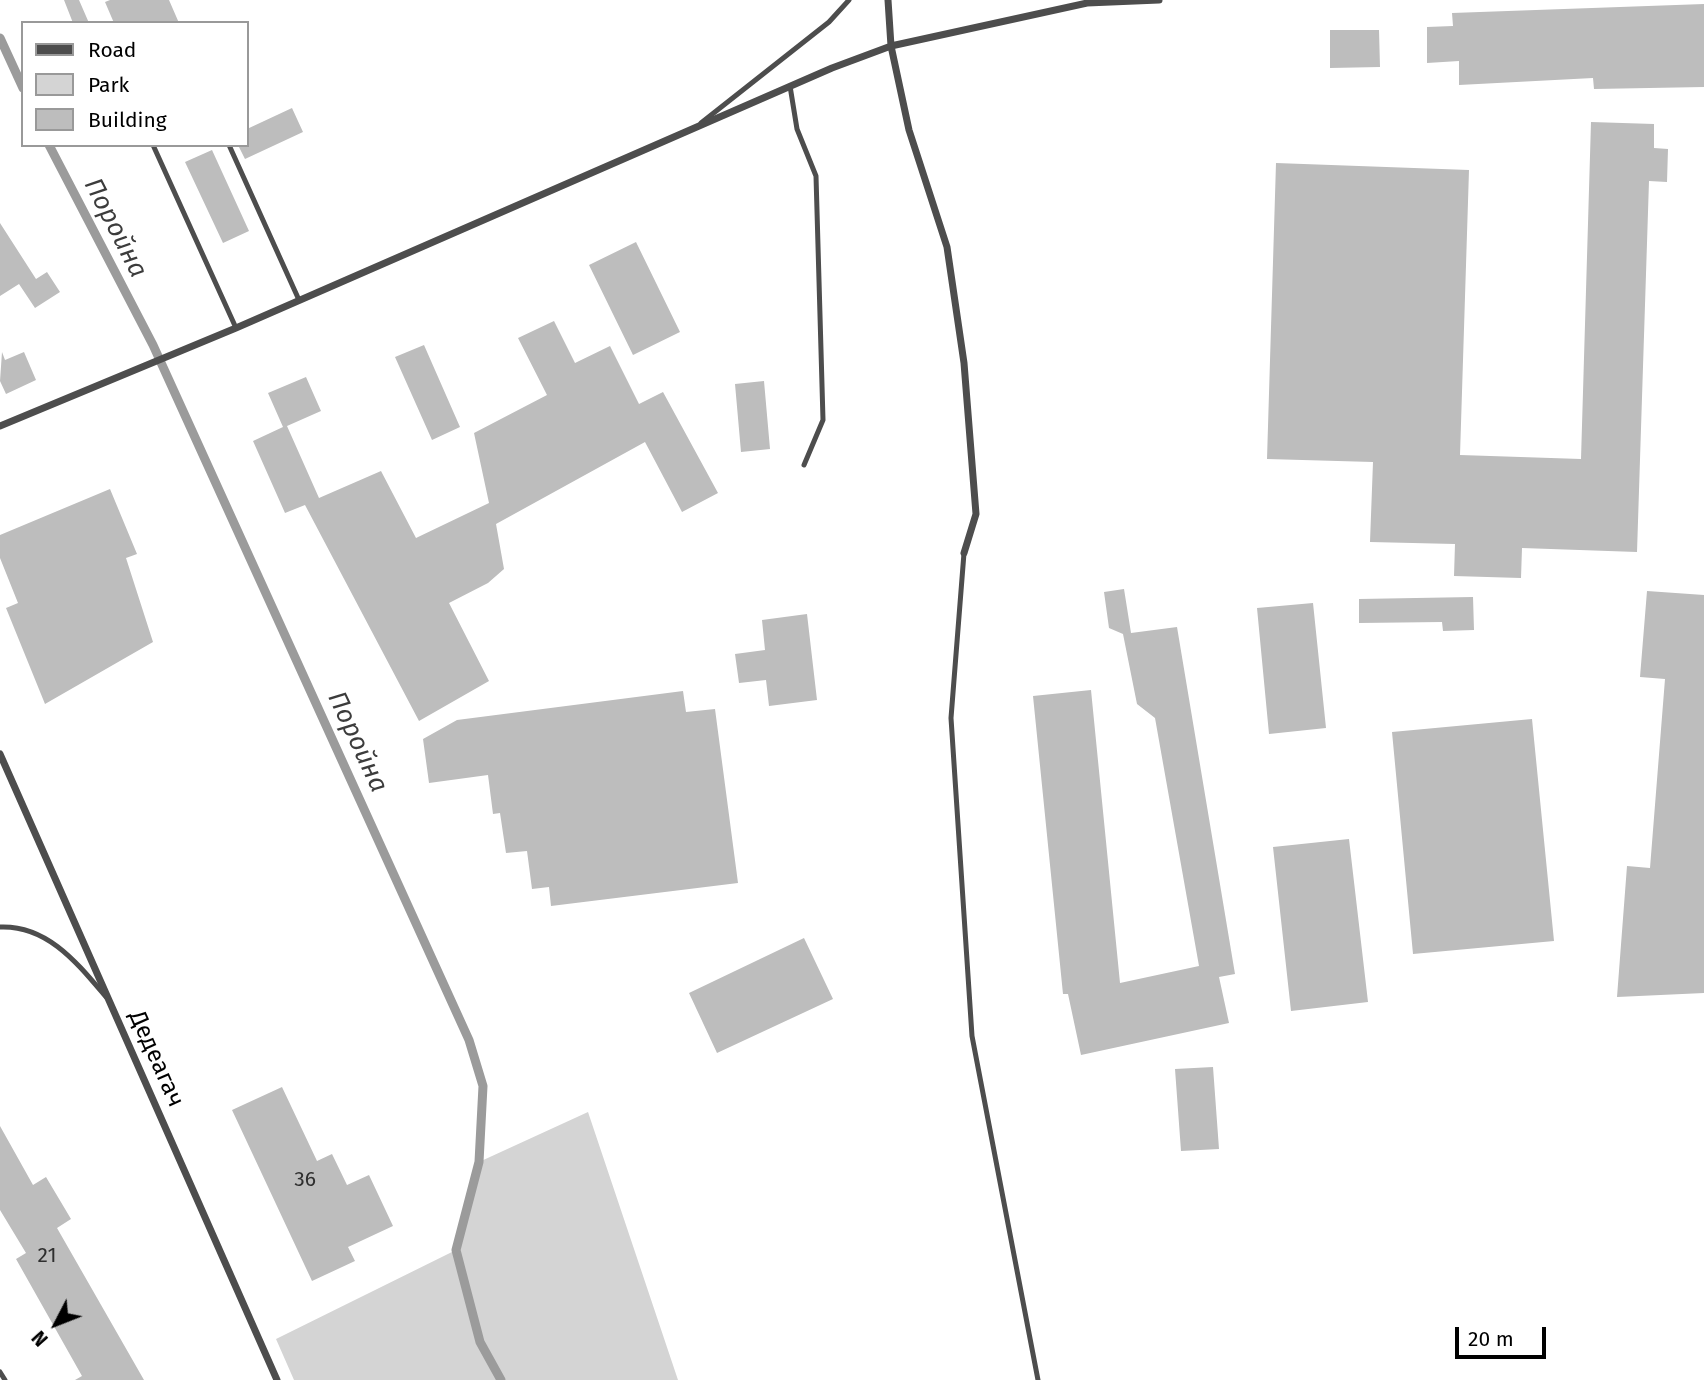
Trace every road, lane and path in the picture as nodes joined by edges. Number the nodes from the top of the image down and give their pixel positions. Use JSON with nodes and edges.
{"nodes":[{"id":1,"x":849,"y":0,"type":"edge"},
{"id":2,"x":888,"y":0,"type":"edge"},
{"id":3,"x":1159,"y":0,"type":"edge"},
{"id":4,"x":891,"y":46,"type":"junction"},
{"id":5,"x":790,"y":86,"type":"junction"},
{"id":6,"x":696,"y":127,"type":"junction"},
{"id":7,"x":154,"y":147,"type":"edge"},
{"id":8,"x":230,"y":147,"type":"edge"},
{"id":9,"x":299,"y":300,"type":"junction"},
{"id":10,"x":236,"y":328,"type":"junction"},
{"id":11,"x":0,"y":426,"type":"edge"},
{"id":12,"x":804,"y":465,"type":"dead end"},
{"id":13,"x":964,"y":553,"type":"joint"},
{"id":14,"x":0,"y":755,"type":"edge"},
{"id":15,"x":0,"y":927,"type":"edge"},
{"id":16,"x":110,"y":1001,"type":"junction"},
{"id":17,"x":0,"y":1372,"type":"edge"},
{"id":18,"x":5,"y":1380,"type":"edge"},
{"id":19,"x":277,"y":1380,"type":"edge"},
{"id":20,"x":1038,"y":1380,"type":"edge"}],
"edges":[{"from":1,"to":6,"type":"lane"},
{"from":2,"to":4,"type":"street"},
{"from":3,"to":4,"type":"street"},
{"from":4,"to":5,"type":"street"},
{"from":4,"to":13,"type":"street"},
{"from":5,"to":6,"type":"street"},
{"from":5,"to":12,"type":"lane"},
{"from":6,"to":9,"type":"street"},
{"from":7,"to":10,"type":"lane"},
{"from":8,"to":9,"type":"lane"},
{"from":9,"to":10,"type":"street"},
{"from":10,"to":11,"type":"street"},
{"from":13,"to":20,"type":"lane"},
{"from":14,"to":16,"type":"street","name":"Дедеагач"},
{"from":15,"to":16,"type":"lane"},
{"from":16,"to":19,"type":"street","name":"Дедеагач"},
{"from":17,"to":18,"type":"lane"}]}
